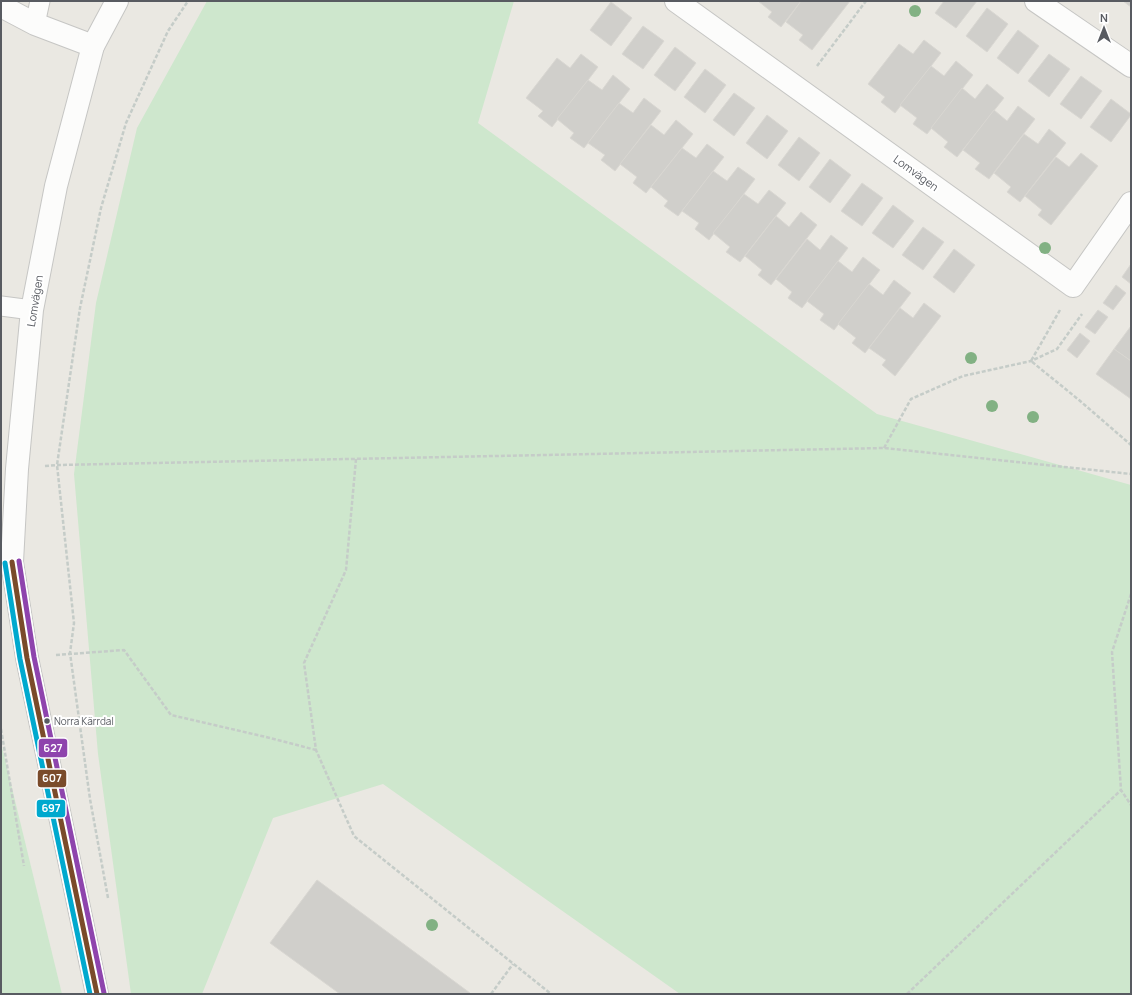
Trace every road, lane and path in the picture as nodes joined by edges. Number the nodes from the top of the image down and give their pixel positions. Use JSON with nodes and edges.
{"nodes":[{"id":1,"x":40,"y":1,"type":"edge"},
{"id":2,"x":118,"y":1,"type":"edge"},
{"id":3,"x":188,"y":1,"type":"edge"},
{"id":4,"x":676,"y":1,"type":"edge"},
{"id":5,"x":866,"y":1,"type":"edge"},
{"id":6,"x":1036,"y":1,"type":"edge"},
{"id":7,"x":1,"y":6,"type":"edge"},
{"id":8,"x":35,"y":24,"type":"junction"},
{"id":9,"x":93,"y":46,"type":"junction"},
{"id":10,"x":1131,"y":66,"type":"edge"},
{"id":11,"x":799,"y":89,"type":"junction"},
{"id":12,"x":1131,"y":203,"type":"edge"},
{"id":13,"x":1073,"y":286,"type":"junction"},
{"id":14,"x":1,"y":306,"type":"edge"},
{"id":15,"x":32,"y":310,"type":"junction"},
{"id":16,"x":1031,"y":361,"type":"junction"},
{"id":17,"x":1131,"y":445,"type":"edge"},
{"id":18,"x":884,"y":448,"type":"junction"},
{"id":19,"x":356,"y":459,"type":"junction"},
{"id":20,"x":57,"y":465,"type":"junction"},
{"id":21,"x":1131,"y":474,"type":"edge"},
{"id":22,"x":7,"y":562,"type":"edge"},
{"id":23,"x":1131,"y":594,"type":"edge"},
{"id":24,"x":70,"y":653,"type":"junction"},
{"id":25,"x":1,"y":729,"type":"edge"},
{"id":26,"x":316,"y":750,"type":"junction"},
{"id":27,"x":1121,"y":790,"type":"junction"},
{"id":28,"x":1131,"y":805,"type":"edge"},
{"id":29,"x":24,"y":866,"type":"dead end"},
{"id":30,"x":109,"y":901,"type":"dead end"},
{"id":31,"x":513,"y":964,"type":"junction"},
{"id":32,"x":97,"y":994,"type":"edge"},
{"id":33,"x":491,"y":994,"type":"edge"},
{"id":34,"x":551,"y":994,"type":"edge"},
{"id":35,"x":907,"y":994,"type":"edge"}],
"edges":[{"from":1,"to":8,"type":"lane"},
{"from":2,"to":9,"type":"street","name":"Lomvägen"},
{"from":3,"to":20,"type":"path"},
{"from":4,"to":11,"type":"street","name":"Lomvägen"},
{"from":5,"to":11,"type":"path"},
{"from":6,"to":10,"type":"street"},
{"from":7,"to":8,"type":"street"},
{"from":8,"to":9,"type":"street"},
{"from":9,"to":15,"type":"street","name":"Lomvägen"},
{"from":11,"to":13,"type":"street","name":"Lomvägen"},
{"from":12,"to":13,"type":"street"},
{"from":13,"to":16,"type":"path"},
{"from":14,"to":15,"type":"lane"},
{"from":15,"to":22,"type":"street","name":"Lomvägen"},
{"from":16,"to":17,"type":"path"},
{"from":16,"to":18,"type":"path"},
{"from":18,"to":19,"type":"path"},
{"from":18,"to":21,"type":"path"},
{"from":19,"to":20,"type":"path"},
{"from":19,"to":26,"type":"path"},
{"from":20,"to":24,"type":"path"},
{"from":22,"to":32,"type":"street","name":"Lomvägen"},
{"from":23,"to":27,"type":"path"},
{"from":24,"to":26,"type":"path"},
{"from":24,"to":30,"type":"path"},
{"from":25,"to":29,"type":"path"},
{"from":26,"to":31,"type":"path"},
{"from":27,"to":28,"type":"path"},
{"from":27,"to":35,"type":"path"},
{"from":31,"to":33,"type":"path"},
{"from":31,"to":34,"type":"path"}]}
